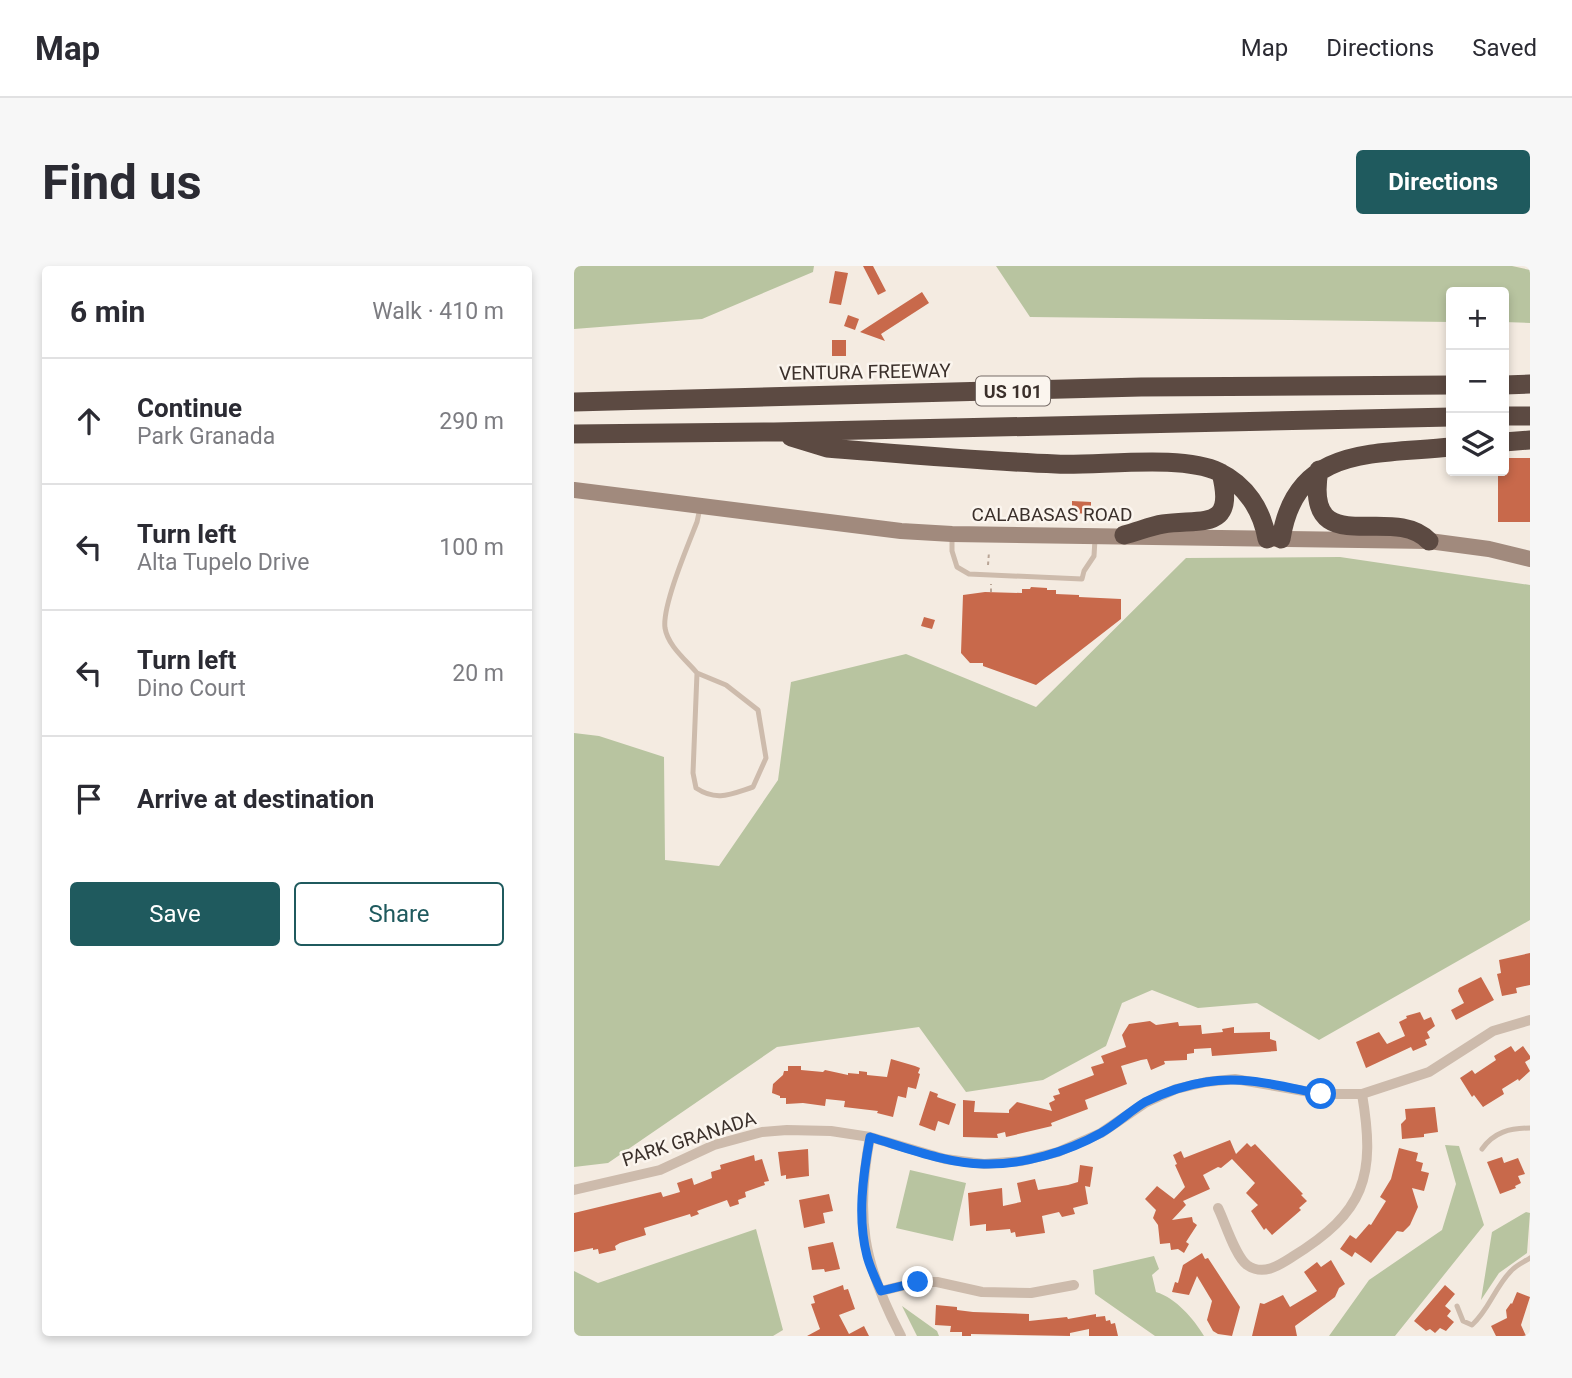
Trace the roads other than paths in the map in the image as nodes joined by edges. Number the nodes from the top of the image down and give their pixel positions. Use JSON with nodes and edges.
{"nodes":[{"id":1,"x":1530,"y":376,"type":"edge"},
{"id":2,"x":1509,"y":384,"type":"edge"},
{"id":3,"x":1530,"y":384,"type":"edge"},
{"id":4,"x":1446,"y":385,"type":"edge"},
{"id":5,"x":1509,"y":385,"type":"edge"},
{"id":6,"x":574,"y":402,"type":"edge"},
{"id":7,"x":1530,"y":415,"type":"edge"},
{"id":8,"x":1509,"y":416,"type":"edge"},
{"id":9,"x":1446,"y":417,"type":"edge"},
{"id":10,"x":774,"y":432,"type":"junction"},
{"id":11,"x":574,"y":433,"type":"edge"},
{"id":12,"x":1530,"y":440,"type":"edge"},
{"id":13,"x":1509,"y":442,"type":"edge"},
{"id":14,"x":1446,"y":448,"type":"edge"},
{"id":15,"x":1319,"y":470,"type":"junction"},
{"id":16,"x":1221,"y":473,"type":"junction"},
{"id":17,"x":574,"y":490,"type":"edge"},
{"id":18,"x":701,"y":505,"type":"junction"},
{"id":19,"x":951,"y":534,"type":"junction"},
{"id":20,"x":1125,"y":535,"type":"junction"},
{"id":21,"x":1096,"y":536,"type":"junction"},
{"id":22,"x":1274,"y":539,"type":"junction"},
{"id":23,"x":1429,"y":541,"type":"junction"},
{"id":24,"x":1530,"y":559,"type":"edge"},
{"id":25,"x":697,"y":673,"type":"junction"},
{"id":26,"x":1530,"y":1020,"type":"edge"},
{"id":27,"x":1362,"y":1094,"type":"junction"},
{"id":28,"x":1530,"y":1128,"type":"edge"},
{"id":29,"x":870,"y":1137,"type":"junction"},
{"id":30,"x":1482,"y":1149,"type":"dead end"},
{"id":31,"x":574,"y":1190,"type":"edge"},
{"id":32,"x":1218,"y":1208,"type":"dead end"},
{"id":33,"x":1530,"y":1258,"type":"edge"},
{"id":34,"x":1074,"y":1285,"type":"dead end"},
{"id":35,"x":881,"y":1291,"type":"junction"},
{"id":36,"x":1457,"y":1306,"type":"dead end"},
{"id":37,"x":901,"y":1336,"type":"edge"}],
"edges":[{"from":1,"to":2,"type":"highway"},
{"from":3,"to":5,"type":"highway"},
{"from":4,"to":6,"type":"highway","name":"VENTURA FREEWAY","number":"US 101"},
{"from":7,"to":8,"type":"highway"},
{"from":9,"to":10,"type":"highway","number":"US 101"},
{"from":10,"to":11,"type":"highway","number":"US 101"},
{"from":10,"to":16,"type":"highway"},
{"from":12,"to":13,"type":"highway"},
{"from":14,"to":15,"type":"highway"},
{"from":15,"to":22,"type":"highway"},
{"from":15,"to":23,"type":"highway"},
{"from":16,"to":20,"type":"highway"},
{"from":16,"to":22,"type":"highway"},
{"from":17,"to":18,"type":"main road","name":"CALABASAS ROAD"},
{"from":18,"to":19,"type":"main road","name":"CALABASAS ROAD"},
{"from":18,"to":25,"type":"lane"},
{"from":19,"to":21,"type":"main road","name":"CALABASAS ROAD"},
{"from":19,"to":21,"type":"lane"},
{"from":20,"to":21,"type":"main road","name":"CALABASAS ROAD"},
{"from":20,"to":22,"type":"main road","name":"CALABASAS ROAD"},
{"from":22,"to":23,"type":"main road","name":"CALABASAS ROAD"},
{"from":23,"to":24,"type":"main road","name":"CALABASAS ROAD"},
{"from":25,"to":25,"type":"lane"},
{"from":26,"to":27,"type":"street","name":"PARK GRANADA"},
{"from":27,"to":29,"type":"street","name":"PARK GRANADA"},
{"from":27,"to":32,"type":"street"},
{"from":28,"to":30,"type":"lane"},
{"from":29,"to":31,"type":"street","name":"PARK GRANADA"},
{"from":29,"to":35,"type":"street"},
{"from":33,"to":36,"type":"lane"},
{"from":34,"to":35,"type":"street"},
{"from":35,"to":37,"type":"street"}]}
